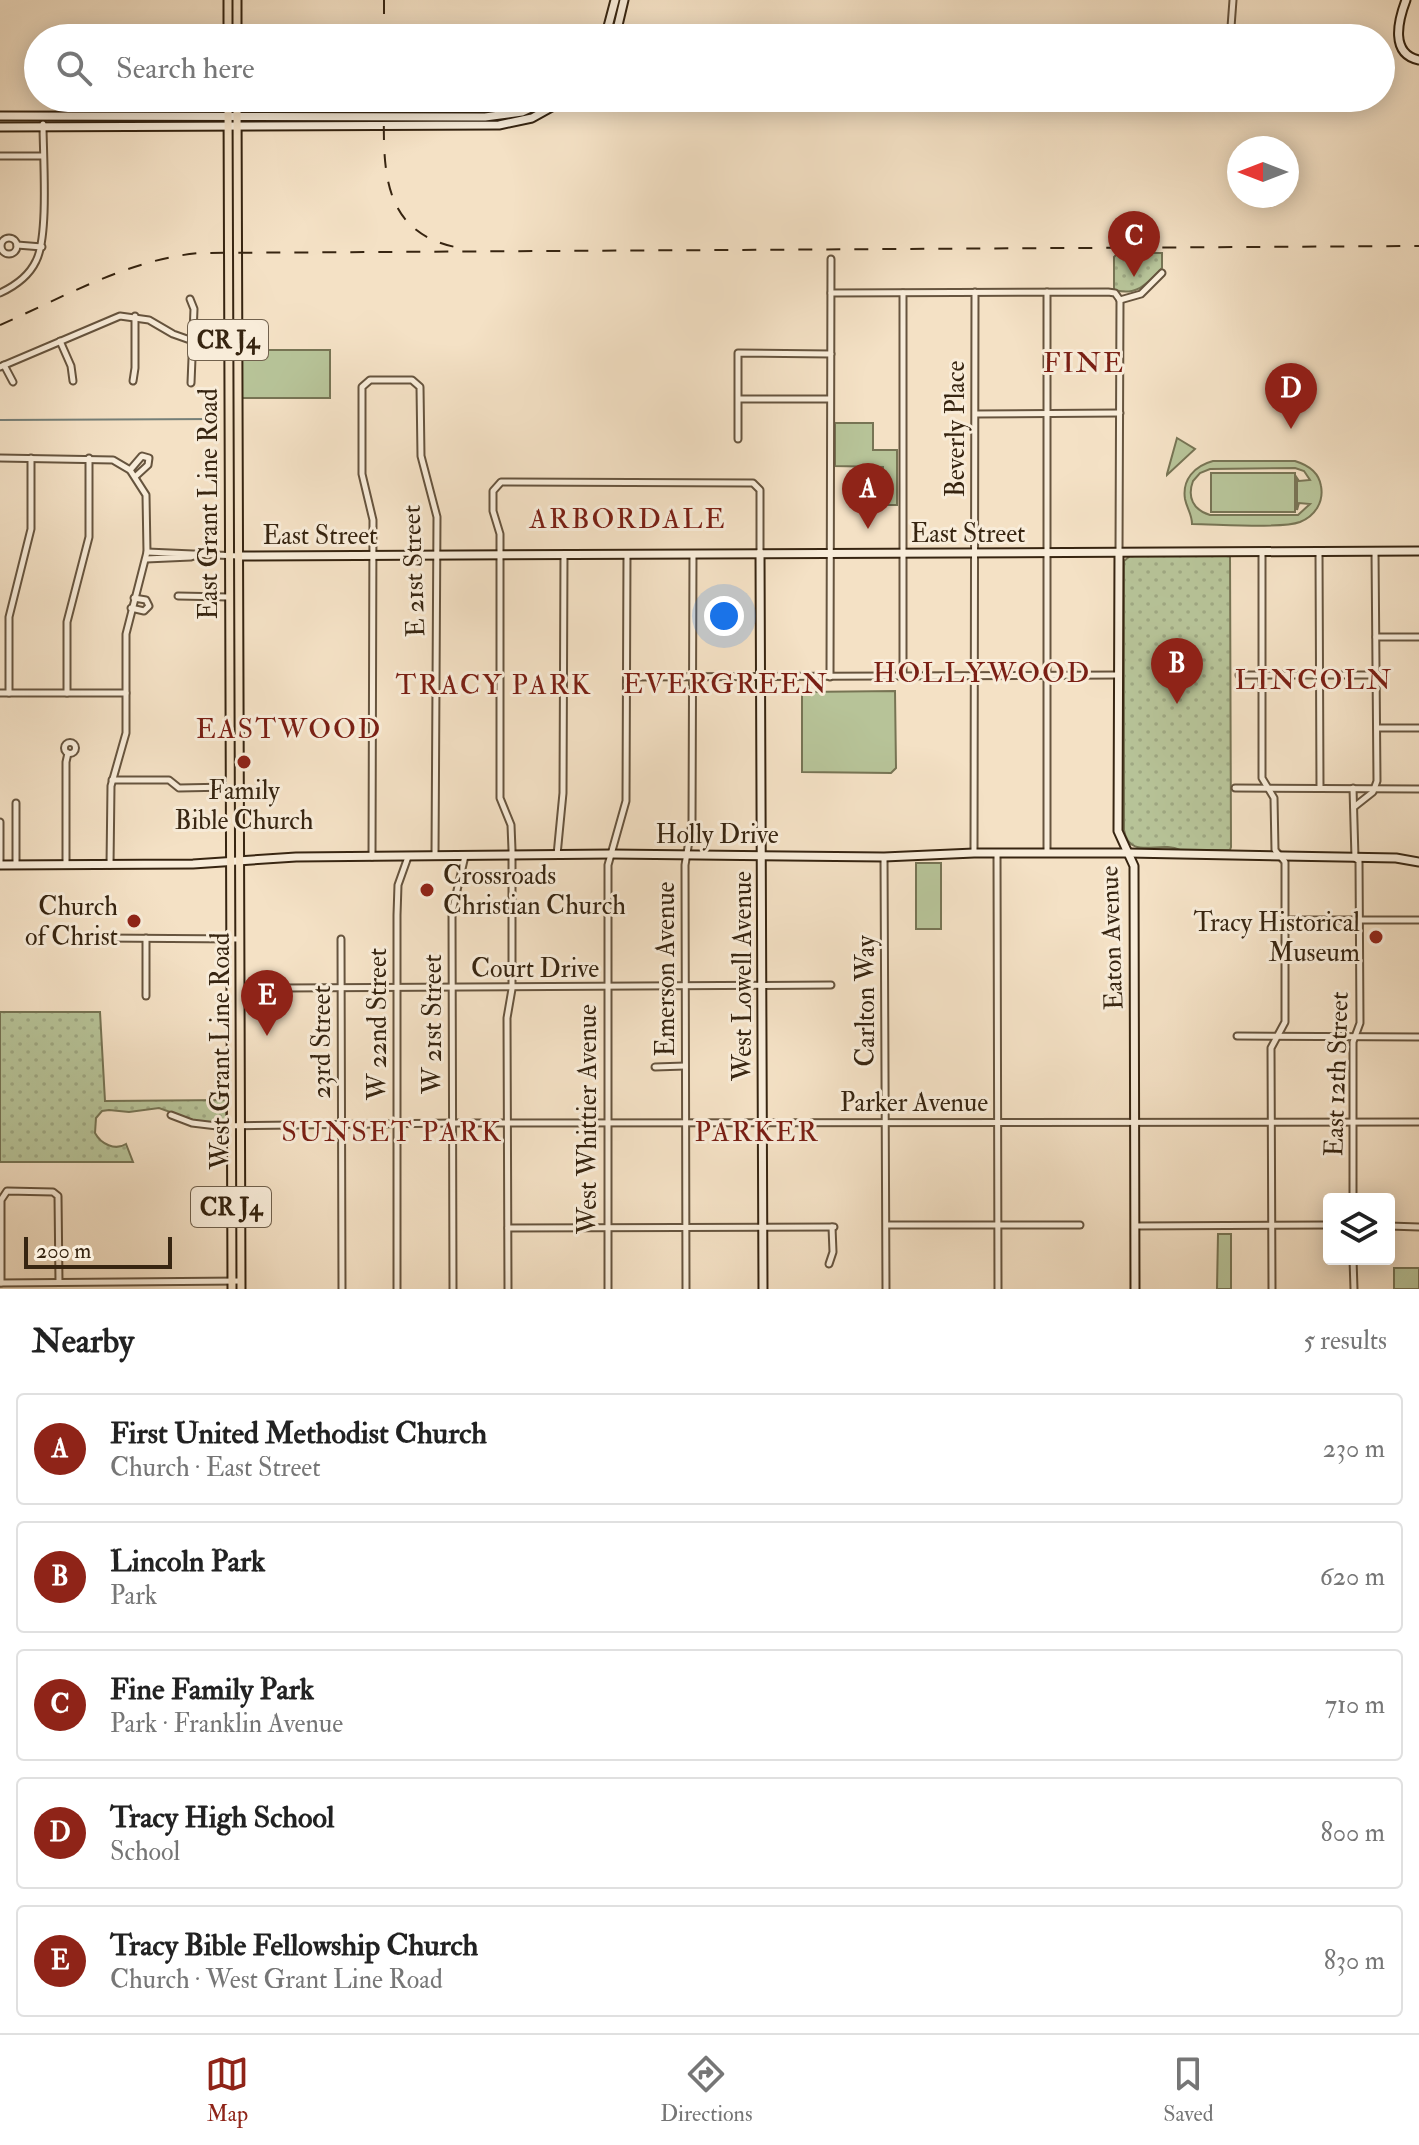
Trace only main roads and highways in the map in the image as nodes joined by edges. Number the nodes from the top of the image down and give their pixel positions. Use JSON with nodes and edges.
{"nodes":[{"id":1,"x":228,"y":0,"type":"edge"},
{"id":2,"x":237,"y":0,"type":"edge"},
{"id":3,"x":228,"y":24,"type":"edge"},
{"id":4,"x":237,"y":24,"type":"edge"},
{"id":5,"x":228,"y":112,"type":"edge"},
{"id":6,"x":237,"y":112,"type":"edge"},
{"id":7,"x":240,"y":860,"type":"joint"},
{"id":8,"x":230,"y":862,"type":"joint"},
{"id":9,"x":236,"y":1285,"type":"edge"}],
"edges":[{"from":1,"to":3,"type":"main road"},
{"from":2,"to":4,"type":"main road"},
{"from":5,"to":8,"type":"main road","name":"East Grant Line Road","number":"CR J4"},
{"from":6,"to":7,"type":"main road","name":"East Grant Line Road","number":"CR J4"},
{"from":7,"to":9,"type":"main road","name":"West Grant Line Road","number":"CR J4"},
{"from":8,"to":9,"type":"main road","name":"West Grant Line Road","number":"CR J4"}]}
